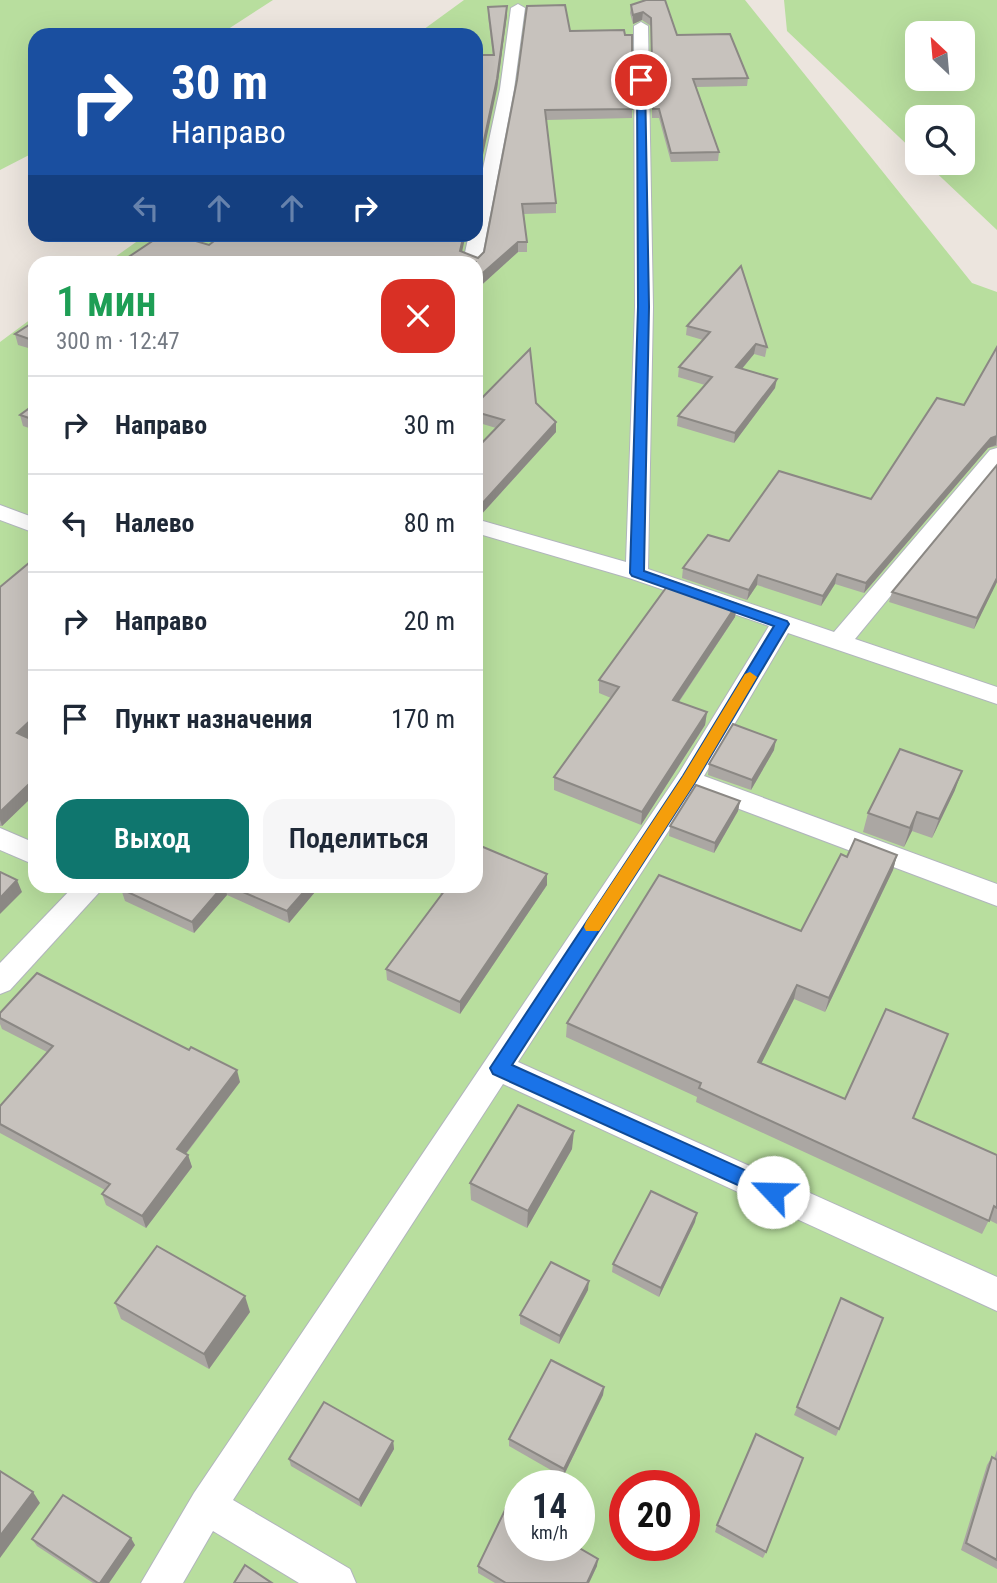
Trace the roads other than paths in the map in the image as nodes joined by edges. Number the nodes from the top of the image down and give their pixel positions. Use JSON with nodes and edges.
{"nodes":[{"id":1,"x":518,"y":8,"type":"dead end"},
{"id":2,"x":641,"y":26,"type":"edge"},
{"id":3,"x":483,"y":197,"type":"edge"},
{"id":4,"x":997,"y":454,"type":"edge"},
{"id":5,"x":0,"y":512,"type":"edge"},
{"id":6,"x":28,"y":523,"type":"edge"},
{"id":7,"x":483,"y":528,"type":"edge"},
{"id":8,"x":637,"y":573,"type":"junction"},
{"id":9,"x":782,"y":624,"type":"junction"},
{"id":10,"x":838,"y":642,"type":"junction"},
{"id":11,"x":997,"y":696,"type":"edge"},
{"id":12,"x":688,"y":780,"type":"junction"},
{"id":13,"x":0,"y":838,"type":"edge"},
{"id":14,"x":28,"y":852,"type":"edge"},
{"id":15,"x":84,"y":893,"type":"edge"},
{"id":16,"x":997,"y":895,"type":"edge"},
{"id":17,"x":0,"y":982,"type":"edge"},
{"id":18,"x":499,"y":1068,"type":"junction"},
{"id":19,"x":997,"y":1294,"type":"edge"},
{"id":20,"x":207,"y":1506,"type":"junction"},
{"id":21,"x":161,"y":1583,"type":"edge"},
{"id":22,"x":336,"y":1583,"type":"edge"}],
"edges":[{"from":1,"to":3,"type":"lane"},
{"from":2,"to":8,"type":"lane"},
{"from":4,"to":10,"type":"lane"},
{"from":5,"to":6,"type":"lane"},
{"from":7,"to":8,"type":"lane"},
{"from":8,"to":9,"type":"lane"},
{"from":9,"to":10,"type":"lane"},
{"from":9,"to":12,"type":"lane"},
{"from":10,"to":11,"type":"lane"},
{"from":12,"to":16,"type":"lane"},
{"from":12,"to":18,"type":"lane"},
{"from":13,"to":14,"type":"lane"},
{"from":15,"to":17,"type":"lane"},
{"from":18,"to":19,"type":"lane"},
{"from":18,"to":20,"type":"lane"},
{"from":20,"to":21,"type":"lane"},
{"from":20,"to":22,"type":"lane"}]}
